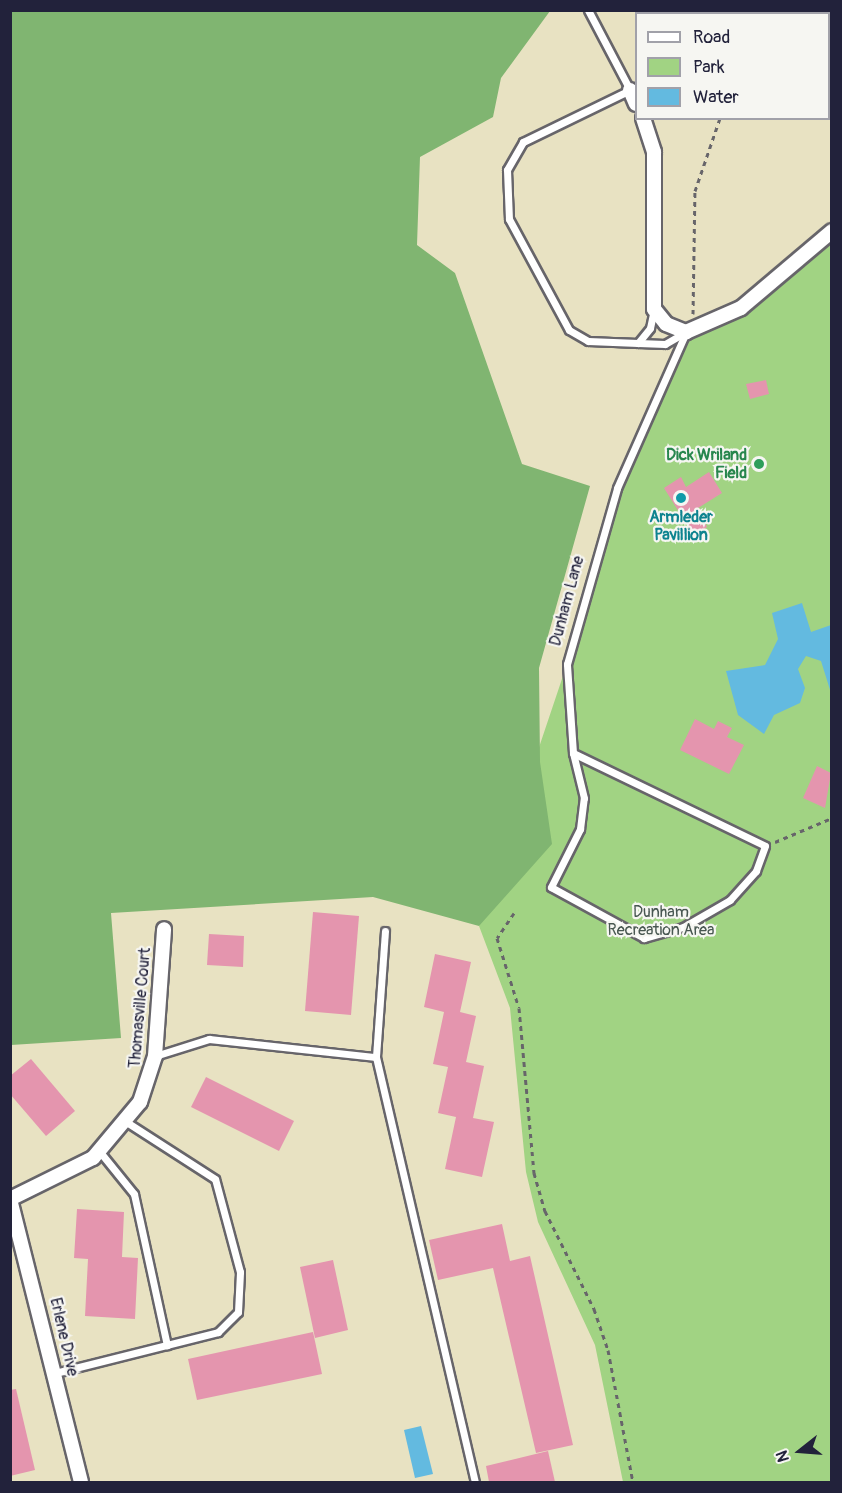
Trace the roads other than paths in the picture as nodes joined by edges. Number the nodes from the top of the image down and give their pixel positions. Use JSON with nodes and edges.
{"nodes":[{"id":1,"x":588,"y":10,"type":"edge"},
{"id":2,"x":630,"y":90,"type":"junction"},
{"id":3,"x":635,"y":102,"type":"edge"},
{"id":4,"x":644,"y":120,"type":"edge"},
{"id":5,"x":831,"y":231,"type":"edge"},
{"id":6,"x":654,"y":309,"type":"junction"},
{"id":7,"x":686,"y":332,"type":"junction"},
{"id":8,"x":638,"y":343,"type":"junction"},
{"id":9,"x":573,"y":753,"type":"junction"},
{"id":10,"x":164,"y":929,"type":"dead end"},
{"id":11,"x":385,"y":931,"type":"dead end"},
{"id":12,"x":155,"y":1056,"type":"junction"},
{"id":13,"x":376,"y":1057,"type":"junction"},
{"id":14,"x":128,"y":1123,"type":"junction"},
{"id":15,"x":100,"y":1152,"type":"junction"},
{"id":16,"x":10,"y":1199,"type":"edge"},
{"id":17,"x":167,"y":1345,"type":"junction"},
{"id":18,"x":55,"y":1373,"type":"junction"},
{"id":19,"x":81,"y":1482,"type":"edge"},
{"id":20,"x":475,"y":1482,"type":"edge"}],
"edges":[{"from":1,"to":2,"type":"lane"},
{"from":2,"to":3,"type":"street"},
{"from":2,"to":8,"type":"lane"},
{"from":4,"to":6,"type":"street"},
{"from":5,"to":7,"type":"street"},
{"from":6,"to":7,"type":"street"},
{"from":6,"to":8,"type":"lane"},
{"from":7,"to":8,"type":"lane"},
{"from":7,"to":9,"type":"lane","name":"Dunham Lane"},
{"from":9,"to":9,"type":"lane","name":"Dunham Lane"},
{"from":10,"to":12,"type":"street","name":"Thomasville Court"},
{"from":11,"to":13,"type":"lane"},
{"from":12,"to":13,"type":"lane"},
{"from":12,"to":14,"type":"street","name":"Thomasville Court"},
{"from":13,"to":20,"type":"lane"},
{"from":14,"to":15,"type":"street","name":"Thomasville Court"},
{"from":14,"to":17,"type":"lane"},
{"from":15,"to":16,"type":"street","name":"Thomasville Court"},
{"from":15,"to":17,"type":"lane"},
{"from":16,"to":18,"type":"street","name":"Erlene Drive"},
{"from":17,"to":18,"type":"lane"},
{"from":18,"to":19,"type":"street","name":"Erlene Drive"}]}
